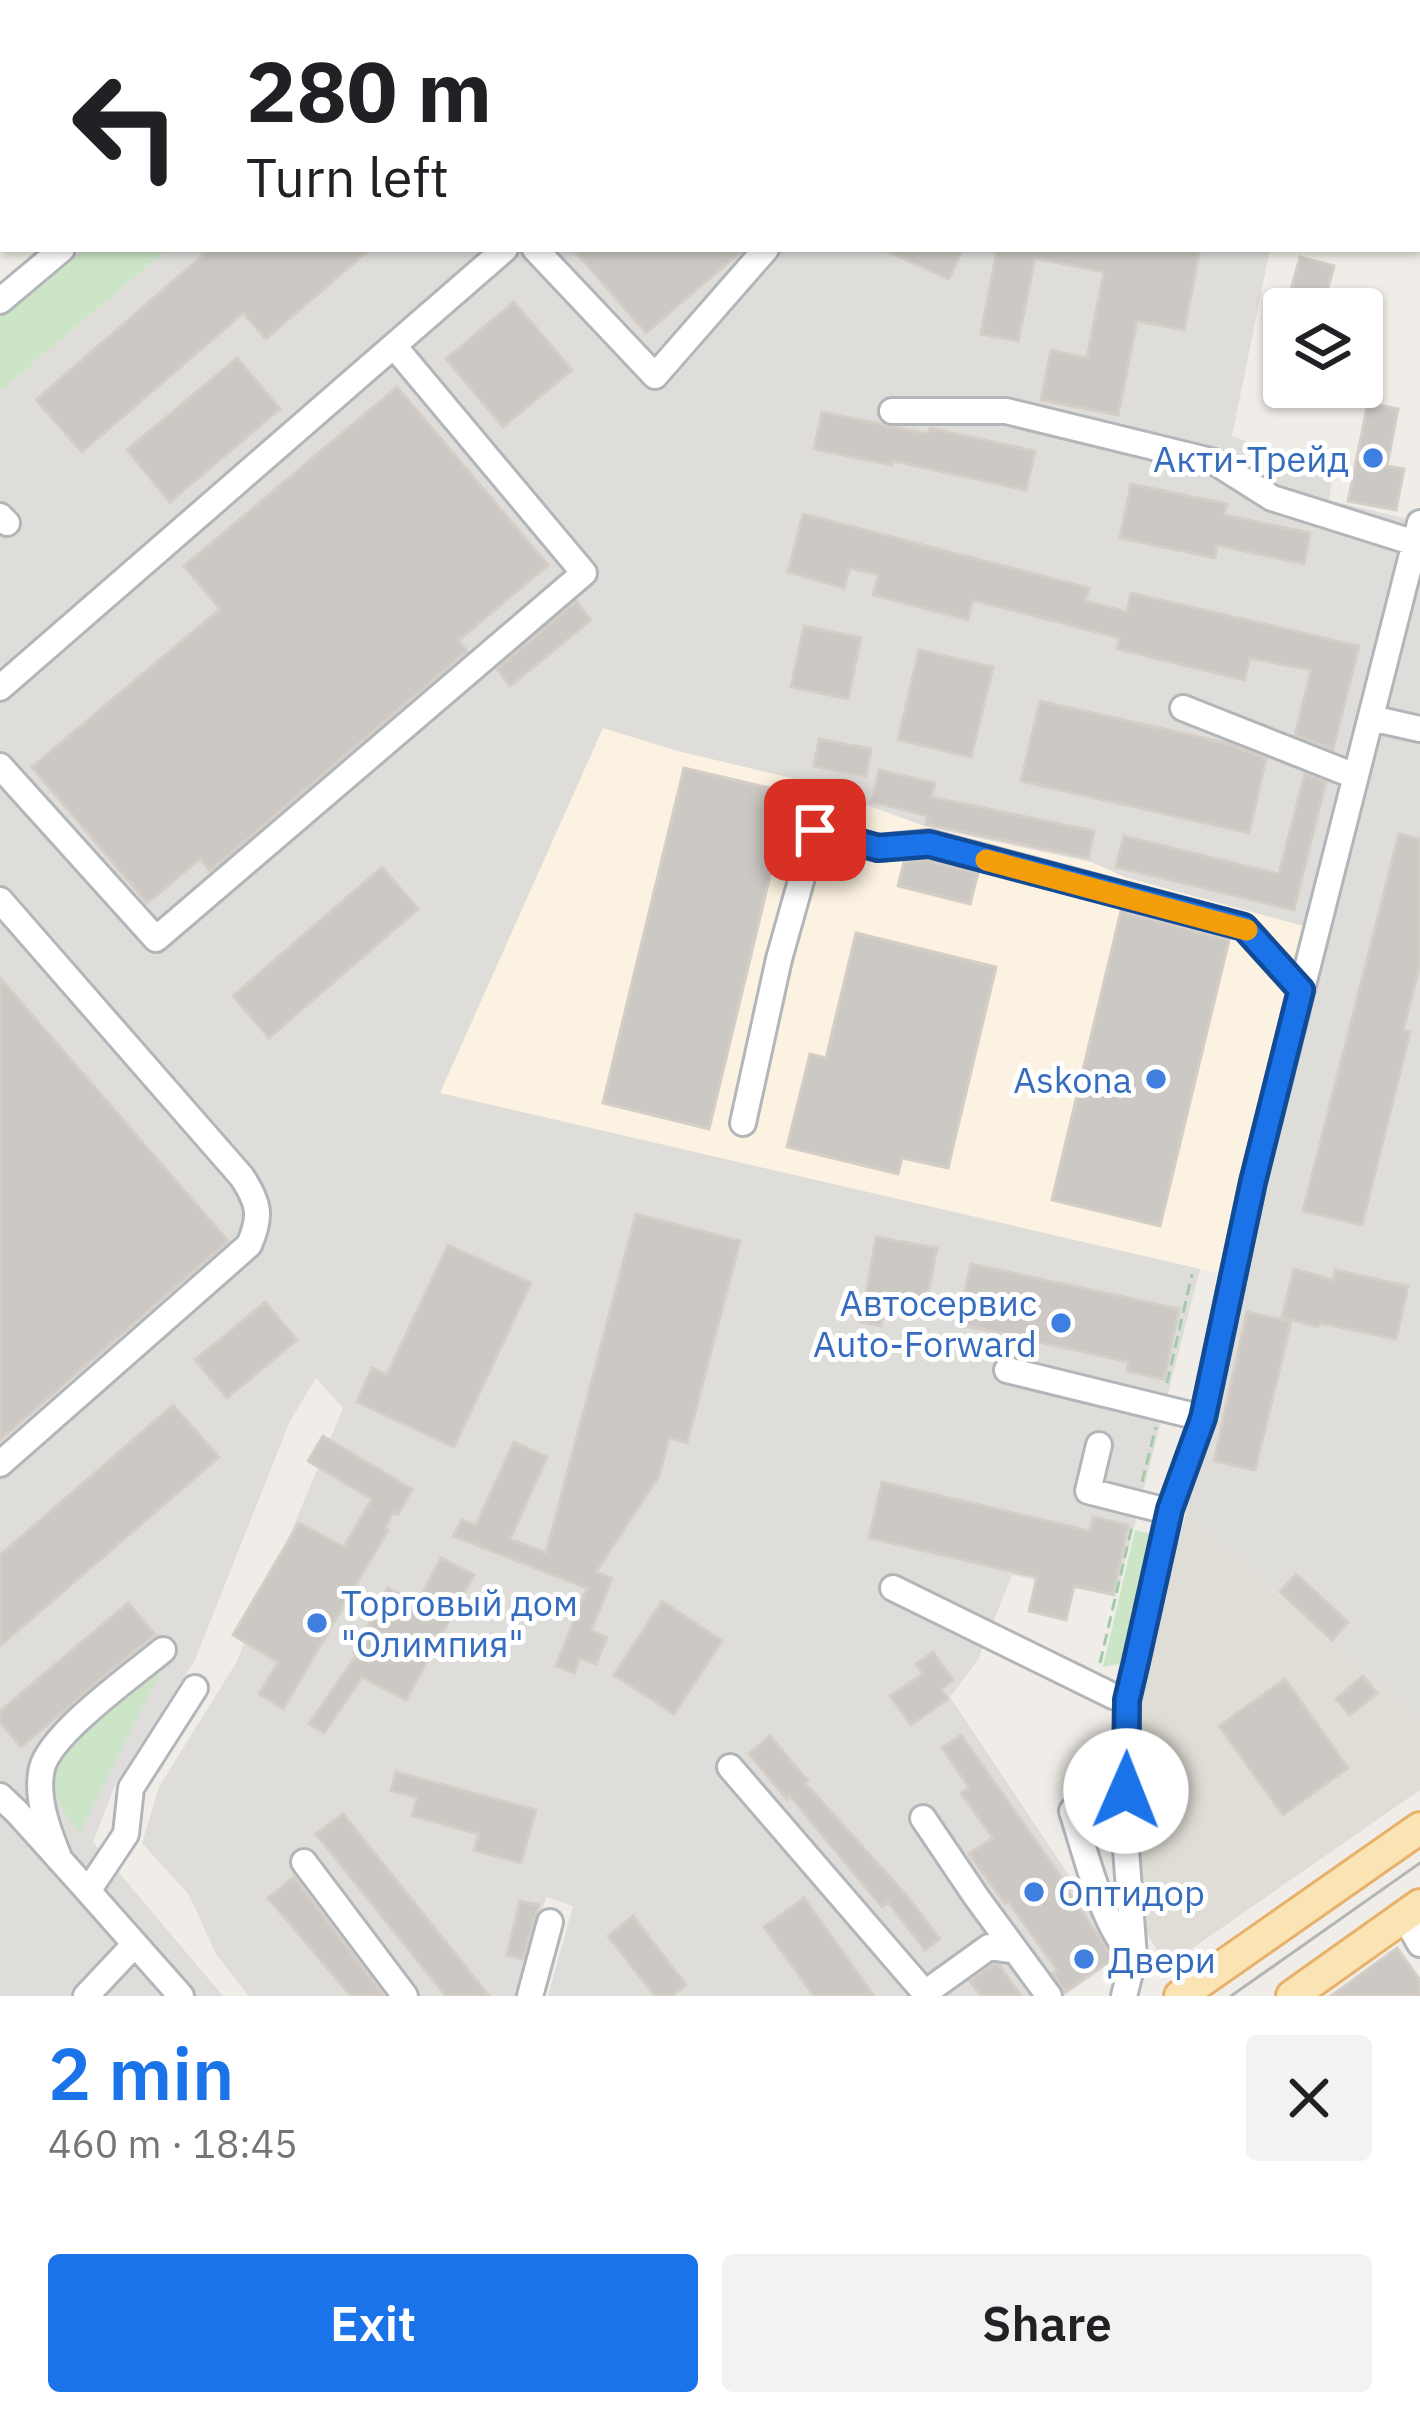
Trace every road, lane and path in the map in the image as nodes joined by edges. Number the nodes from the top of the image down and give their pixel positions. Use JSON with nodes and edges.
{"nodes":[{"id":1,"x":58,"y":252,"type":"edge"},
{"id":2,"x":502,"y":252,"type":"edge"},
{"id":3,"x":538,"y":252,"type":"edge"},
{"id":4,"x":763,"y":252,"type":"edge"},
{"id":5,"x":0,"y":302,"type":"edge"},
{"id":6,"x":394,"y":346,"type":"junction"},
{"id":7,"x":892,"y":411,"type":"dead end"},
{"id":8,"x":1418,"y":533,"type":"edge"},
{"id":9,"x":0,"y":688,"type":"edge"},
{"id":10,"x":1183,"y":708,"type":"dead end"},
{"id":11,"x":1371,"y":718,"type":"junction"},
{"id":12,"x":1420,"y":728,"type":"edge"},
{"id":13,"x":0,"y":766,"type":"edge"},
{"id":14,"x":1355,"y":776,"type":"junction"},
{"id":15,"x":0,"y":900,"type":"edge"},
{"id":16,"x":1301,"y":990,"type":"junction"},
{"id":17,"x":743,"y":1123,"type":"dead end"},
{"id":18,"x":1007,"y":1370,"type":"dead end"},
{"id":19,"x":1203,"y":1418,"type":"junction"},
{"id":20,"x":1099,"y":1445,"type":"dead end"},
{"id":21,"x":0,"y":1464,"type":"edge"},
{"id":22,"x":1170,"y":1509,"type":"junction"},
{"id":23,"x":893,"y":1588,"type":"dead end"},
{"id":24,"x":163,"y":1650,"type":"dead end"},
{"id":25,"x":195,"y":1688,"type":"dead end"},
{"id":26,"x":1127,"y":1700,"type":"junction"},
{"id":27,"x":730,"y":1767,"type":"dead end"},
{"id":28,"x":0,"y":1796,"type":"edge"},
{"id":29,"x":1072,"y":1810,"type":"dead end"},
{"id":30,"x":923,"y":1818,"type":"dead end"},
{"id":31,"x":1420,"y":1828,"type":"edge"},
{"id":32,"x":60,"y":1860,"type":"junction"},
{"id":33,"x":304,"y":1862,"type":"dead end"},
{"id":34,"x":88,"y":1892,"type":"junction"},
{"id":35,"x":1412,"y":1911,"type":"edge"},
{"id":36,"x":550,"y":1922,"type":"dead end"},
{"id":37,"x":1420,"y":1944,"type":"edge"},
{"id":38,"x":135,"y":1945,"type":"junction"},
{"id":39,"x":1016,"y":1951,"type":"junction"},
{"id":40,"x":1134,"y":1957,"type":"junction"},
{"id":41,"x":924,"y":1995,"type":"edge"},
{"id":42,"x":86,"y":1996,"type":"edge"},
{"id":43,"x":181,"y":1996,"type":"edge"},
{"id":44,"x":405,"y":1996,"type":"edge"},
{"id":45,"x":530,"y":1996,"type":"edge"},
{"id":46,"x":1049,"y":1996,"type":"edge"},
{"id":47,"x":1124,"y":1996,"type":"edge"},
{"id":48,"x":1180,"y":1996,"type":"edge"},
{"id":49,"x":1292,"y":1996,"type":"edge"}],
"edges":[{"from":1,"to":5,"type":"street"},
{"from":2,"to":6,"type":"street"},
{"from":3,"to":4,"type":"street"},
{"from":6,"to":9,"type":"street"},
{"from":6,"to":13,"type":"street"},
{"from":7,"to":8,"type":"street"},
{"from":8,"to":11,"type":"street"},
{"from":10,"to":14,"type":"street"},
{"from":11,"to":12,"type":"street"},
{"from":11,"to":14,"type":"street"},
{"from":14,"to":16,"type":"street"},
{"from":15,"to":21,"type":"street"},
{"from":16,"to":17,"type":"street"},
{"from":16,"to":19,"type":"street"},
{"from":18,"to":19,"type":"street"},
{"from":19,"to":22,"type":"street"},
{"from":20,"to":22,"type":"street"},
{"from":22,"to":26,"type":"street"},
{"from":23,"to":26,"type":"street"},
{"from":24,"to":32,"type":"street"},
{"from":25,"to":34,"type":"street"},
{"from":26,"to":40,"type":"street"},
{"from":27,"to":41,"type":"street"},
{"from":28,"to":32,"type":"street"},
{"from":29,"to":40,"type":"street"},
{"from":30,"to":39,"type":"street"},
{"from":31,"to":48,"type":"main road"},
{"from":32,"to":34,"type":"street"},
{"from":33,"to":44,"type":"street"},
{"from":34,"to":38,"type":"street"},
{"from":35,"to":37,"type":"street"},
{"from":35,"to":49,"type":"main road"},
{"from":36,"to":45,"type":"street"},
{"from":38,"to":42,"type":"street"},
{"from":38,"to":43,"type":"street"},
{"from":39,"to":41,"type":"street"},
{"from":39,"to":46,"type":"street"},
{"from":40,"to":47,"type":"street"}]}
